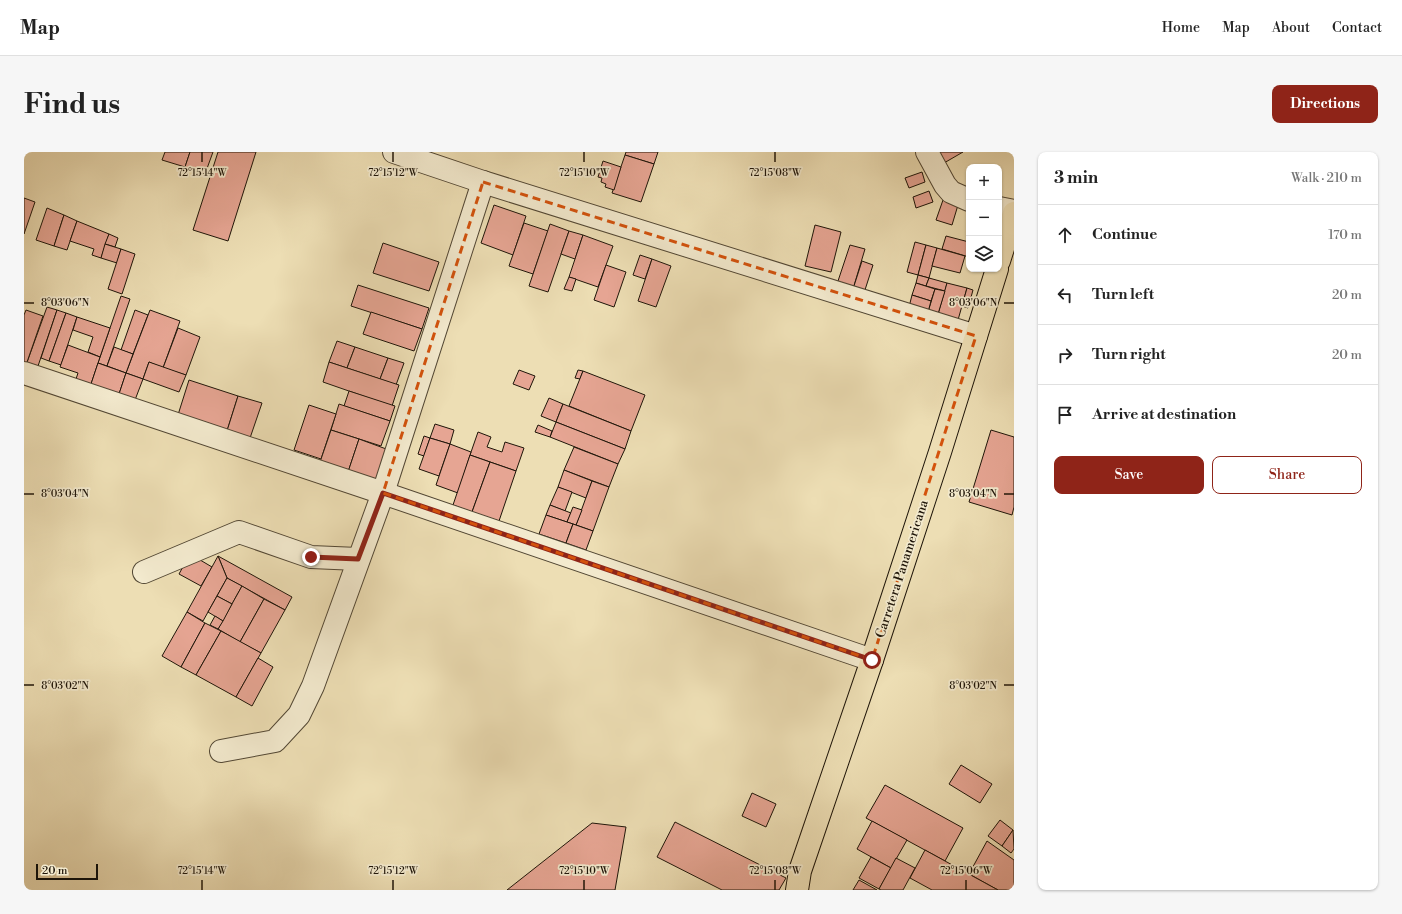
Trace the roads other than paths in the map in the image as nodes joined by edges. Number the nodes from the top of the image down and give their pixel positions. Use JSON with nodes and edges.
{"nodes":[{"id":1,"x":394,"y":152,"type":"edge"},
{"id":2,"x":927,"y":152,"type":"edge"},
{"id":3,"x":483,"y":182,"type":"junction"},
{"id":4,"x":966,"y":199,"type":"edge"},
{"id":5,"x":1002,"y":209,"type":"edge"},
{"id":6,"x":1014,"y":212,"type":"edge"},
{"id":7,"x":1002,"y":251,"type":"edge"},
{"id":8,"x":995,"y":272,"type":"edge"},
{"id":9,"x":976,"y":336,"type":"junction"},
{"id":10,"x":24,"y":373,"type":"edge"},
{"id":11,"x":383,"y":493,"type":"junction"},
{"id":12,"x":358,"y":559,"type":"junction"},
{"id":13,"x":144,"y":572,"type":"dead end"},
{"id":14,"x":872,"y":660,"type":"junction"},
{"id":15,"x":221,"y":751,"type":"dead end"},
{"id":16,"x":797,"y":890,"type":"edge"}],
"edges":[{"from":1,"to":3,"type":"street"},
{"from":2,"to":4,"type":"street"},
{"from":3,"to":9,"type":"street"},
{"from":3,"to":11,"type":"street"},
{"from":5,"to":6,"type":"street"},
{"from":6,"to":7,"type":"highway"},
{"from":8,"to":9,"type":"highway","name":"Carretera Panamericana"},
{"from":9,"to":14,"type":"highway","name":"Carretera Panamericana"},
{"from":10,"to":11,"type":"street"},
{"from":11,"to":12,"type":"street"},
{"from":11,"to":14,"type":"street"},
{"from":12,"to":13,"type":"street"},
{"from":12,"to":15,"type":"street"},
{"from":14,"to":16,"type":"highway","name":"Carretera Panamericana"}]}
